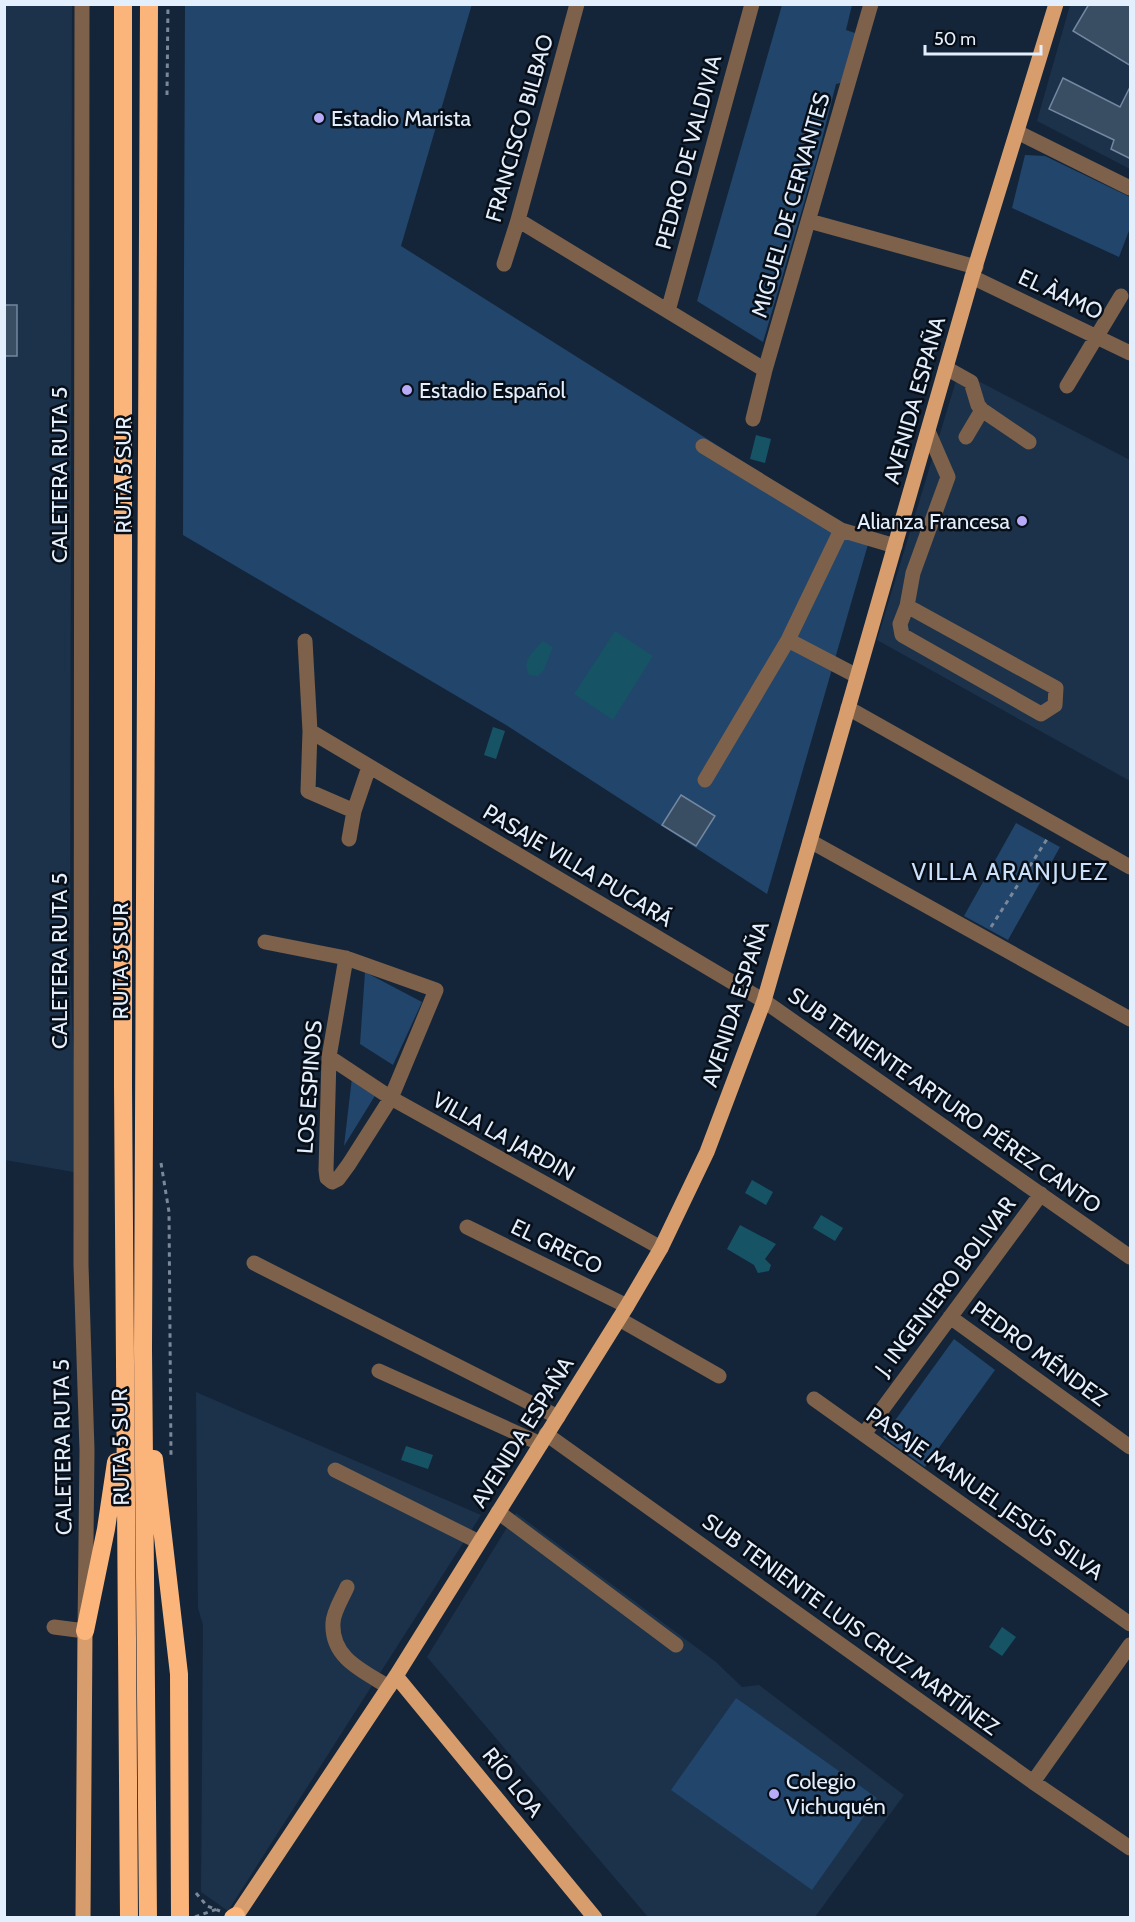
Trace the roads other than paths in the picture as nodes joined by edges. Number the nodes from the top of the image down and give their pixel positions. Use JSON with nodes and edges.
{"nodes":[{"id":1,"x":82,"y":4,"type":"edge"},
{"id":2,"x":123,"y":4,"type":"edge"},
{"id":3,"x":149,"y":4,"type":"edge"},
{"id":4,"x":577,"y":4,"type":"edge"},
{"id":5,"x":752,"y":4,"type":"edge"},
{"id":6,"x":871,"y":4,"type":"edge"},
{"id":7,"x":1056,"y":4,"type":"edge"},
{"id":8,"x":1017,"y":132,"type":"junction"},
{"id":9,"x":1131,"y":188,"type":"edge"},
{"id":10,"x":518,"y":220,"type":"junction"},
{"id":11,"x":809,"y":221,"type":"junction"},
{"id":12,"x":504,"y":264,"type":"dead end"},
{"id":13,"x":974,"y":272,"type":"junction"},
{"id":14,"x":1121,"y":296,"type":"dead end"},
{"id":15,"x":668,"y":311,"type":"junction"},
{"id":16,"x":1097,"y":336,"type":"junction"},
{"id":17,"x":1131,"y":354,"type":"edge"},
{"id":18,"x":946,"y":368,"type":"junction"},
{"id":19,"x":765,"y":370,"type":"junction"},
{"id":20,"x":1067,"y":386,"type":"dead end"},
{"id":21,"x":982,"y":410,"type":"junction"},
{"id":22,"x":753,"y":420,"type":"dead end"},
{"id":23,"x":928,"y":431,"type":"junction"},
{"id":24,"x":966,"y":437,"type":"dead end"},
{"id":25,"x":1029,"y":442,"type":"dead end"},
{"id":26,"x":703,"y":446,"type":"dead end"},
{"id":27,"x":841,"y":530,"type":"junction"},
{"id":28,"x":895,"y":546,"type":"junction"},
{"id":29,"x":907,"y":606,"type":"junction"},
{"id":30,"x":788,"y":640,"type":"junction"},
{"id":31,"x":305,"y":641,"type":"dead end"},
{"id":32,"x":857,"y":676,"type":"junction"},
{"id":33,"x":848,"y":708,"type":"junction"},
{"id":34,"x":310,"y":730,"type":"junction"},
{"id":35,"x":369,"y":767,"type":"junction"},
{"id":36,"x":705,"y":780,"type":"dead end"},
{"id":37,"x":354,"y":811,"type":"junction"},
{"id":38,"x":350,"y":839,"type":"dead end"},
{"id":39,"x":810,"y":841,"type":"junction"},
{"id":40,"x":1131,"y":867,"type":"edge"},
{"id":41,"x":265,"y":942,"type":"dead end"},
{"id":42,"x":346,"y":958,"type":"junction"},
{"id":43,"x":764,"y":1000,"type":"junction"},
{"id":44,"x":1131,"y":1019,"type":"edge"},
{"id":45,"x":329,"y":1058,"type":"junction"},
{"id":46,"x":391,"y":1098,"type":"junction"},
{"id":47,"x":1041,"y":1194,"type":"junction"},
{"id":48,"x":467,"y":1227,"type":"dead end"},
{"id":49,"x":661,"y":1248,"type":"junction"},
{"id":50,"x":1131,"y":1257,"type":"edge"},
{"id":51,"x":254,"y":1263,"type":"dead end"},
{"id":52,"x":623,"y":1312,"type":"junction"},
{"id":53,"x":950,"y":1317,"type":"junction"},
{"id":54,"x":143,"y":1349,"type":"junction"},
{"id":55,"x":124,"y":1365,"type":"junction"},
{"id":56,"x":379,"y":1371,"type":"dead end"},
{"id":57,"x":719,"y":1376,"type":"dead end"},
{"id":58,"x":813,"y":1399,"type":"dead end"},
{"id":59,"x":558,"y":1417,"type":"junction"},
{"id":60,"x":864,"y":1434,"type":"junction"},
{"id":61,"x":544,"y":1439,"type":"junction"},
{"id":62,"x":1131,"y":1447,"type":"edge"},
{"id":63,"x":334,"y":1470,"type":"dead end"},
{"id":64,"x":498,"y":1512,"type":"junction"},
{"id":65,"x":479,"y":1542,"type":"junction"},
{"id":66,"x":347,"y":1587,"type":"dead end"},
{"id":67,"x":1131,"y":1624,"type":"edge"},
{"id":68,"x":54,"y":1627,"type":"dead end"},
{"id":69,"x":85,"y":1631,"type":"junction"},
{"id":70,"x":676,"y":1645,"type":"dead end"},
{"id":71,"x":1131,"y":1645,"type":"edge"},
{"id":72,"x":393,"y":1682,"type":"junction"},
{"id":73,"x":1033,"y":1782,"type":"junction"},
{"id":74,"x":1131,"y":1848,"type":"edge"},
{"id":75,"x":188,"y":1915,"type":"edge"},
{"id":76,"x":230,"y":1915,"type":"edge"},
{"id":77,"x":83,"y":1917,"type":"edge"},
{"id":78,"x":129,"y":1917,"type":"edge"},
{"id":79,"x":148,"y":1917,"type":"edge"},
{"id":80,"x":595,"y":1917,"type":"edge"}],
"edges":[{"from":1,"to":69,"type":"street","name":"CALETERA RUTA 5"},
{"from":2,"to":55,"type":"highway","name":"RUTA 5 SUR"},
{"from":3,"to":54,"type":"highway","name":"RUTA 5 SUR"},
{"from":4,"to":10,"type":"street","name":"FRANCISCO BILBAO"},
{"from":5,"to":15,"type":"street","name":"PEDRO DE VALDIVIA"},
{"from":6,"to":11,"type":"street","name":"MIGUEL DE CERVANTES"},
{"from":7,"to":8,"type":"main road","name":"AVENIDA ESPAÑA"},
{"from":8,"to":9,"type":"street"},
{"from":8,"to":13,"type":"main road","name":"AVENIDA ESPAÑA"},
{"from":10,"to":12,"type":"street","name":"FRANCISCO BILBAO"},
{"from":10,"to":15,"type":"street"},
{"from":11,"to":13,"type":"street","name":"EL ÀAMO"},
{"from":11,"to":19,"type":"street","name":"MIGUEL DE CERVANTES"},
{"from":13,"to":16,"type":"street","name":"EL ÀAMO"},
{"from":13,"to":18,"type":"main road","name":"AVENIDA ESPAÑA"},
{"from":14,"to":16,"type":"street"},
{"from":15,"to":19,"type":"street"},
{"from":16,"to":17,"type":"street","name":"EL ÀAMO"},
{"from":16,"to":20,"type":"street"},
{"from":18,"to":21,"type":"street"},
{"from":18,"to":23,"type":"main road","name":"AVENIDA ESPAÑA"},
{"from":19,"to":22,"type":"street","name":"MIGUEL DE CERVANTES"},
{"from":21,"to":24,"type":"street"},
{"from":21,"to":25,"type":"street"},
{"from":23,"to":28,"type":"main road","name":"AVENIDA ESPAÑA"},
{"from":23,"to":29,"type":"street"},
{"from":26,"to":27,"type":"street"},
{"from":27,"to":28,"type":"street"},
{"from":27,"to":30,"type":"street"},
{"from":28,"to":32,"type":"main road","name":"AVENIDA ESPAÑA"},
{"from":29,"to":29,"type":"street"},
{"from":30,"to":32,"type":"street"},
{"from":30,"to":36,"type":"street"},
{"from":31,"to":34,"type":"street"},
{"from":32,"to":33,"type":"main road","name":"AVENIDA ESPAÑA"},
{"from":33,"to":39,"type":"main road","name":"AVENIDA ESPAÑA"},
{"from":33,"to":40,"type":"street"},
{"from":34,"to":35,"type":"street","name":"PASAJE VILLA PUCARÁ"},
{"from":34,"to":37,"type":"street"},
{"from":35,"to":37,"type":"street"},
{"from":35,"to":43,"type":"street","name":"PASAJE VILLA PUCARÁ"},
{"from":37,"to":38,"type":"street"},
{"from":39,"to":43,"type":"main road","name":"AVENIDA ESPAÑA"},
{"from":39,"to":44,"type":"street"},
{"from":41,"to":42,"type":"street"},
{"from":42,"to":45,"type":"street","name":"LOS ESPINOS"},
{"from":42,"to":46,"type":"street"},
{"from":43,"to":47,"type":"street","name":"SUB TENIENTE ARTURO PÉREZ CANTO"},
{"from":43,"to":49,"type":"main road","name":"AVENIDA ESPAÑA"},
{"from":45,"to":46,"type":"street","name":"VILLA LA JARDIN"},
{"from":45,"to":46,"type":"street","name":"LOS ESPINOS"},
{"from":46,"to":49,"type":"street","name":"VILLA LA JARDIN"},
{"from":47,"to":50,"type":"street","name":"SUB TENIENTE ARTURO PÉREZ CANTO"},
{"from":47,"to":53,"type":"street","name":"J. INGENIERO BOLIVAR"},
{"from":48,"to":52,"type":"street","name":"EL GRECO"},
{"from":49,"to":52,"type":"main road","name":"AVENIDA ESPAÑA"},
{"from":51,"to":59,"type":"street"},
{"from":52,"to":57,"type":"street","name":"EL GRECO"},
{"from":52,"to":59,"type":"main road","name":"AVENIDA ESPAÑA"},
{"from":53,"to":60,"type":"street","name":"J. INGENIERO BOLIVAR"},
{"from":53,"to":62,"type":"street","name":"PEDRO MÉNDEZ"},
{"from":54,"to":75,"type":"highway"},
{"from":54,"to":79,"type":"highway","name":"RUTA 5 SUR"},
{"from":55,"to":69,"type":"highway"},
{"from":55,"to":78,"type":"highway","name":"RUTA 5 SUR"},
{"from":56,"to":61,"type":"street","name":"SUB TENIENTE LUIS CRUZ MARTÍNEZ"},
{"from":58,"to":60,"type":"street","name":"PASAJE MANUEL JESÚS SILVA"},
{"from":59,"to":61,"type":"main road","name":"AVENIDA ESPAÑA"},
{"from":60,"to":67,"type":"street","name":"PASAJE MANUEL JESÚS SILVA"},
{"from":61,"to":64,"type":"main road","name":"AVENIDA ESPAÑA"},
{"from":61,"to":73,"type":"street","name":"SUB TENIENTE LUIS CRUZ MARTÍNEZ"},
{"from":63,"to":65,"type":"street"},
{"from":64,"to":65,"type":"main road","name":"AVENIDA ESPAÑA"},
{"from":64,"to":70,"type":"street"},
{"from":65,"to":72,"type":"main road","name":"AVENIDA ESPAÑA"},
{"from":66,"to":72,"type":"street"},
{"from":68,"to":69,"type":"street"},
{"from":69,"to":77,"type":"main road","name":"CALETERA RUTA 5"},
{"from":71,"to":73,"type":"street"},
{"from":72,"to":76,"type":"main road","name":"AVENIDA ESPAÑA"},
{"from":72,"to":80,"type":"main road","name":"RÍO LOA"},
{"from":73,"to":74,"type":"street","name":"SUB TENIENTE LUIS CRUZ MARTÍNEZ"}]}
